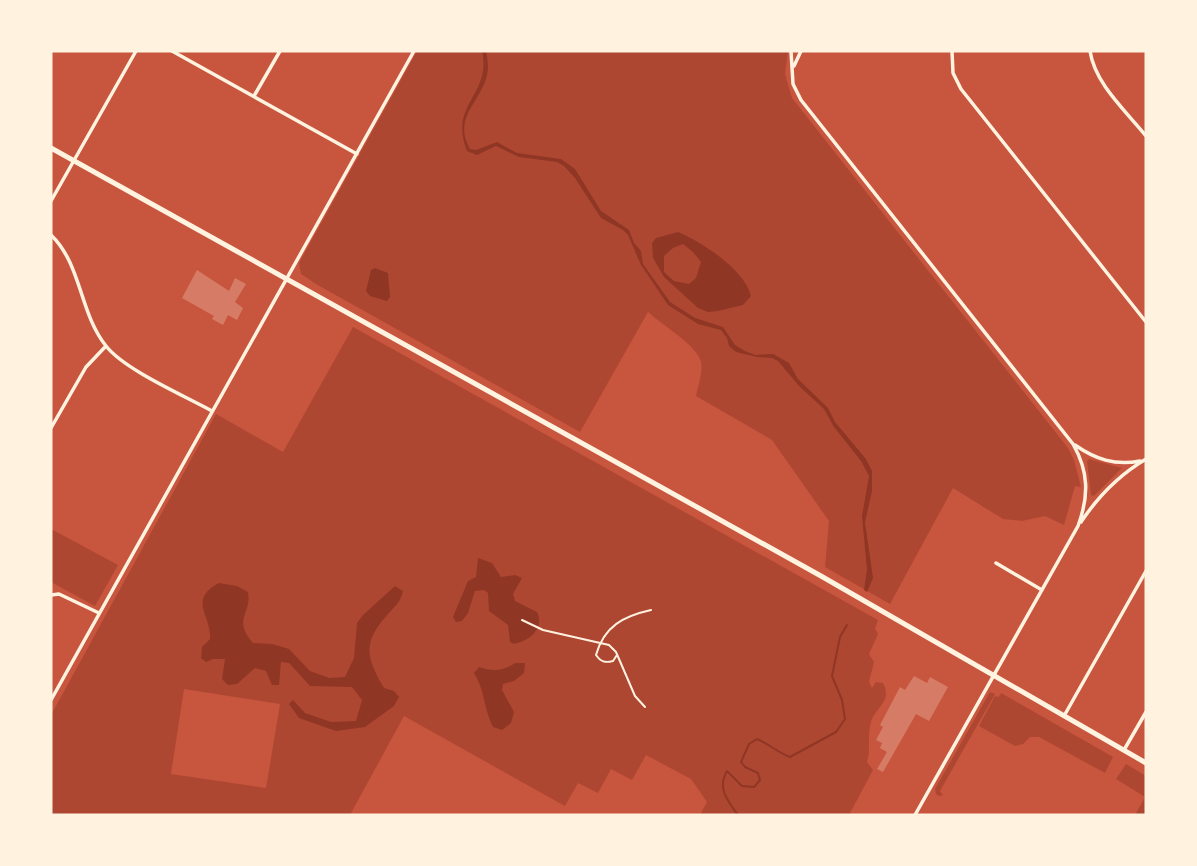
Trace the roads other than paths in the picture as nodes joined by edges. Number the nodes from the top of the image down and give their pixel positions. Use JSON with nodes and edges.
{"nodes":[{"id":1,"x":136,"y":51,"type":"edge"},
{"id":2,"x":172,"y":51,"type":"edge"},
{"id":3,"x":280,"y":51,"type":"edge"},
{"id":4,"x":414,"y":51,"type":"edge"},
{"id":5,"x":791,"y":51,"type":"edge"},
{"id":6,"x":801,"y":51,"type":"edge"},
{"id":7,"x":952,"y":51,"type":"edge"},
{"id":8,"x":1090,"y":51,"type":"edge"},
{"id":9,"x":793,"y":68,"type":"junction"},
{"id":10,"x":254,"y":96,"type":"junction"},
{"id":11,"x":1146,"y":136,"type":"edge"},
{"id":12,"x":51,"y":148,"type":"edge"},
{"id":13,"x":357,"y":154,"type":"junction"},
{"id":14,"x":74,"y":160,"type":"junction"},
{"id":15,"x":51,"y":201,"type":"edge"},
{"id":16,"x":51,"y":235,"type":"edge"},
{"id":17,"x":286,"y":277,"type":"junction"},
{"id":18,"x":1146,"y":322,"type":"edge"},
{"id":19,"x":106,"y":346,"type":"junction"},
{"id":20,"x":212,"y":411,"type":"junction"},
{"id":21,"x":51,"y":428,"type":"edge"},
{"id":22,"x":1073,"y":444,"type":"junction"},
{"id":23,"x":1144,"y":460,"type":"edge"},
{"id":24,"x":1078,"y":526,"type":"junction"},
{"id":25,"x":996,"y":563,"type":"dead end"},
{"id":26,"x":1146,"y":571,"type":"edge"},
{"id":27,"x":1042,"y":590,"type":"junction"},
{"id":28,"x":51,"y":595,"type":"edge"},
{"id":29,"x":99,"y":613,"type":"junction"},
{"id":30,"x":993,"y":676,"type":"junction"},
{"id":31,"x":51,"y":700,"type":"edge"},
{"id":32,"x":1146,"y":712,"type":"edge"},
{"id":33,"x":1065,"y":716,"type":"junction"},
{"id":34,"x":1124,"y":750,"type":"junction"},
{"id":35,"x":1146,"y":763,"type":"edge"},
{"id":36,"x":915,"y":815,"type":"edge"}],
"edges":[{"from":1,"to":14,"type":"street"},
{"from":2,"to":10,"type":"street"},
{"from":3,"to":10,"type":"street"},
{"from":4,"to":13,"type":"street"},
{"from":5,"to":9,"type":"street"},
{"from":6,"to":9,"type":"street"},
{"from":7,"to":18,"type":"street"},
{"from":8,"to":11,"type":"street"},
{"from":9,"to":22,"type":"street"},
{"from":10,"to":13,"type":"street"},
{"from":12,"to":14,"type":"main road"},
{"from":13,"to":17,"type":"street"},
{"from":14,"to":15,"type":"street"},
{"from":14,"to":17,"type":"main road"},
{"from":16,"to":19,"type":"street"},
{"from":17,"to":20,"type":"street"},
{"from":17,"to":30,"type":"main road"},
{"from":19,"to":20,"type":"street"},
{"from":19,"to":21,"type":"street"},
{"from":20,"to":29,"type":"street"},
{"from":22,"to":23,"type":"street"},
{"from":22,"to":24,"type":"street"},
{"from":23,"to":24,"type":"street"},
{"from":24,"to":27,"type":"street"},
{"from":25,"to":27,"type":"street"},
{"from":26,"to":33,"type":"street"},
{"from":27,"to":30,"type":"street"},
{"from":28,"to":29,"type":"street"},
{"from":29,"to":31,"type":"street"},
{"from":30,"to":33,"type":"main road"},
{"from":30,"to":36,"type":"street"},
{"from":32,"to":34,"type":"street"},
{"from":33,"to":34,"type":"main road"},
{"from":34,"to":35,"type":"main road"}]}
